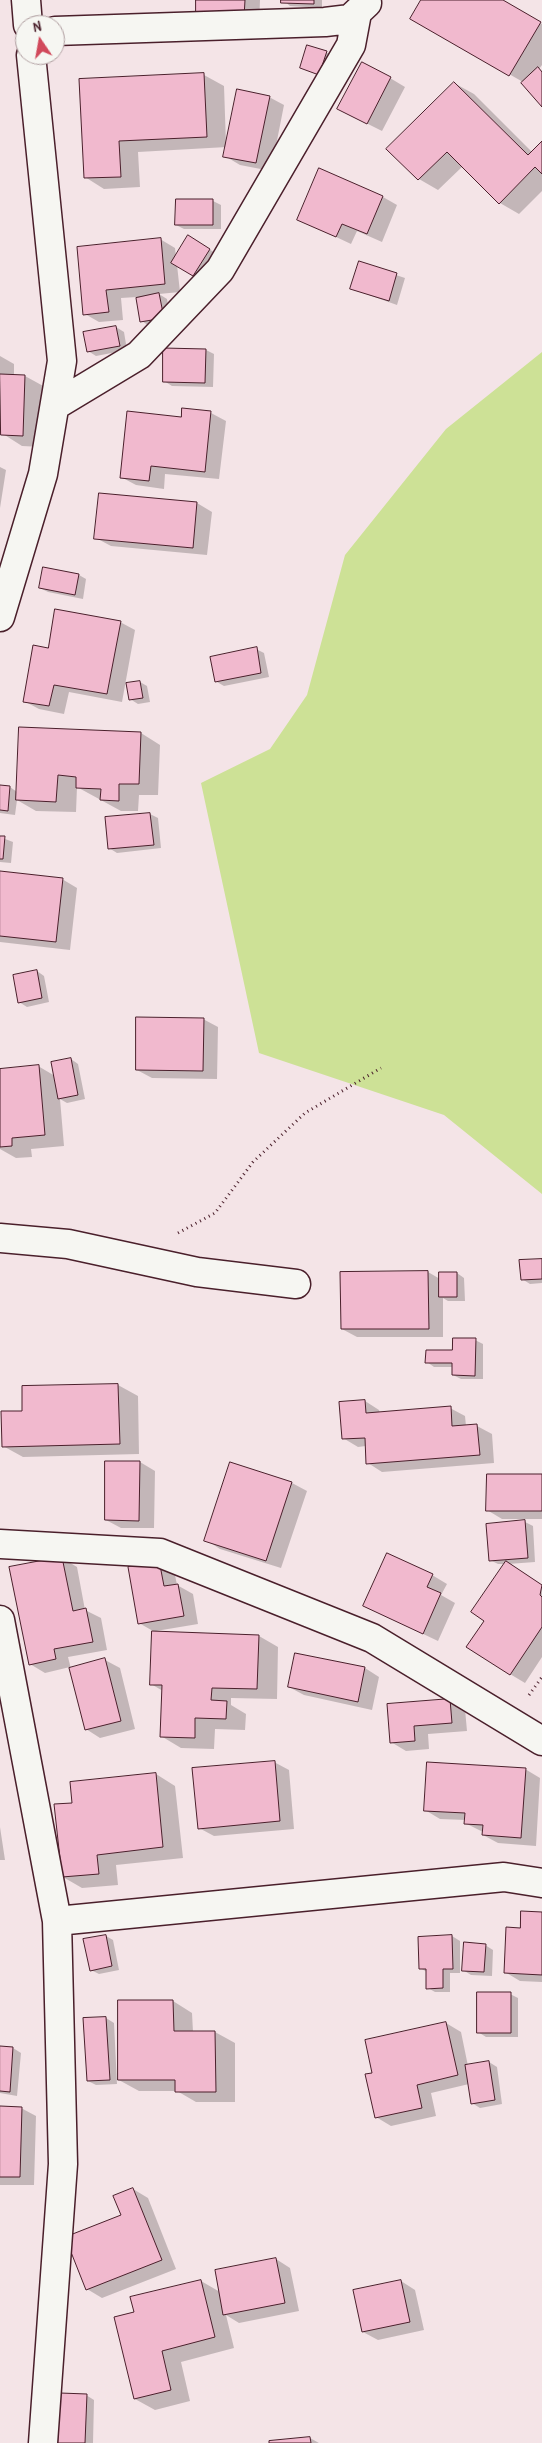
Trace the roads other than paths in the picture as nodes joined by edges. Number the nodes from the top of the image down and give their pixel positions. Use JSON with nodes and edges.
{"nodes":[{"id":1,"x":26,"y":0,"type":"edge"},
{"id":2,"x":363,"y":6,"type":"edge"},
{"id":3,"x":27,"y":15,"type":"edge"},
{"id":4,"x":65,"y":31,"type":"edge"},
{"id":5,"x":32,"y":65,"type":"edge"},
{"id":6,"x":56,"y":405,"type":"junction"},
{"id":7,"x":0,"y":617,"type":"edge"},
{"id":8,"x":0,"y":1238,"type":"edge"},
{"id":9,"x":296,"y":1284,"type":"dead end"},
{"id":10,"x":0,"y":1544,"type":"edge"},
{"id":11,"x":0,"y":1620,"type":"edge"},
{"id":12,"x":542,"y":1742,"type":"edge"},
{"id":13,"x":542,"y":1882,"type":"edge"},
{"id":14,"x":57,"y":1921,"type":"junction"},
{"id":15,"x":43,"y":2443,"type":"edge"}],
"edges":[{"from":1,"to":3,"type":"street"},
{"from":2,"to":4,"type":"street"},
{"from":2,"to":6,"type":"street"},
{"from":5,"to":6,"type":"street"},
{"from":6,"to":7,"type":"street"},
{"from":8,"to":9,"type":"street"},
{"from":10,"to":12,"type":"street"},
{"from":11,"to":14,"type":"street"},
{"from":13,"to":14,"type":"street"},
{"from":14,"to":15,"type":"street"}]}
